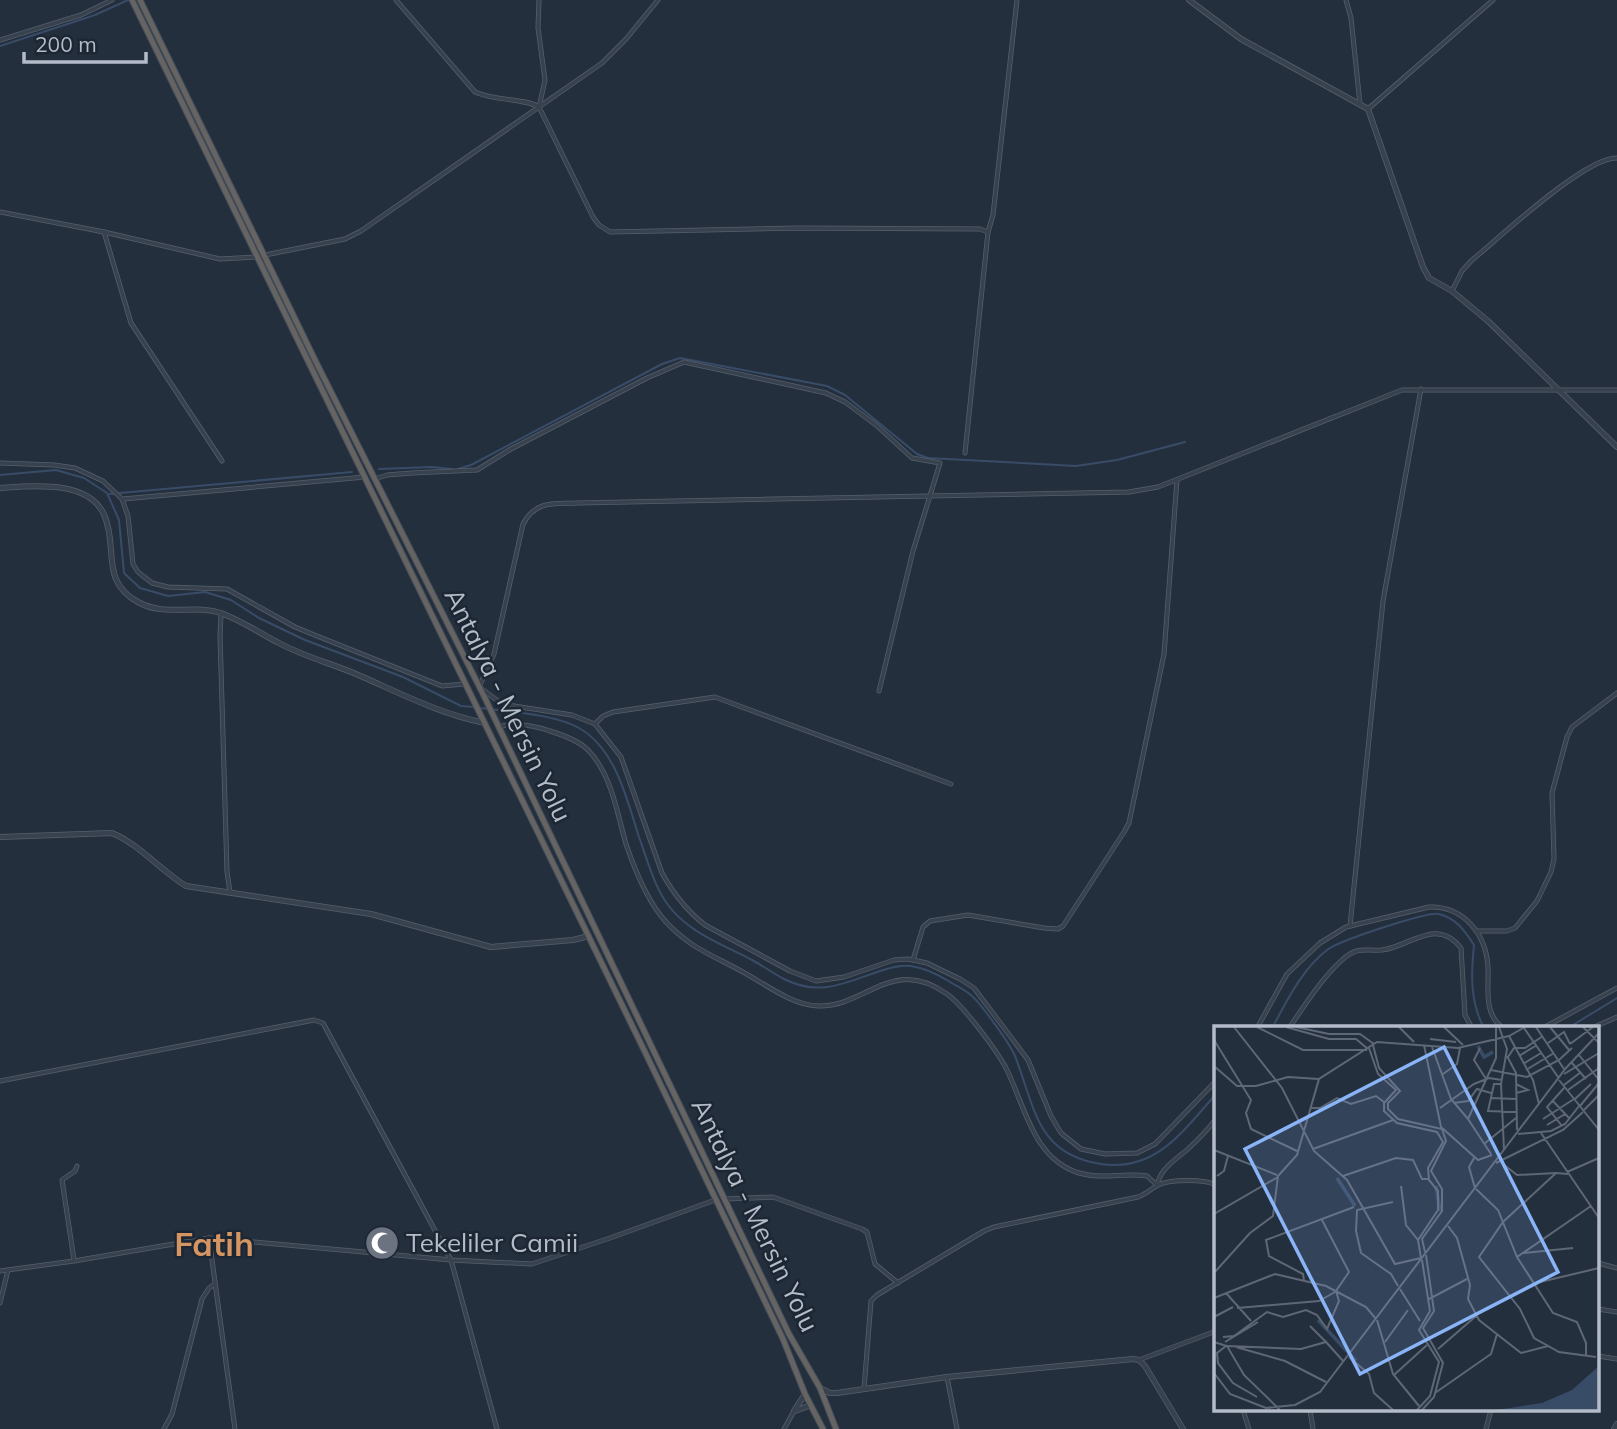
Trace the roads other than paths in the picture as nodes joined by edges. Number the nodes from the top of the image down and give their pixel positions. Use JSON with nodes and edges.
{"nodes":[{"id":1,"x":112,"y":0,"type":"edge"},
{"id":2,"x":132,"y":0,"type":"edge"},
{"id":3,"x":396,"y":0,"type":"edge"},
{"id":4,"x":539,"y":0,"type":"edge"},
{"id":5,"x":658,"y":0,"type":"edge"},
{"id":6,"x":1017,"y":0,"type":"edge"},
{"id":7,"x":1189,"y":0,"type":"edge"},
{"id":8,"x":1346,"y":0,"type":"edge"},
{"id":9,"x":1493,"y":0,"type":"edge"},
{"id":10,"x":141,"y":2,"type":"edge"},
{"id":11,"x":0,"y":40,"type":"edge"},
{"id":12,"x":1360,"y":104,"type":"junction"},
{"id":13,"x":539,"y":107,"type":"junction"},
{"id":14,"x":1368,"y":108,"type":"junction"},
{"id":15,"x":1617,"y":158,"type":"edge"},
{"id":16,"x":0,"y":212,"type":"edge"},
{"id":17,"x":104,"y":232,"type":"junction"},
{"id":18,"x":988,"y":232,"type":"junction"},
{"id":19,"x":264,"y":255,"type":"junction"},
{"id":20,"x":256,"y":257,"type":"junction"},
{"id":21,"x":1452,"y":291,"type":"junction"},
{"id":22,"x":1421,"y":388,"type":"junction"},
{"id":23,"x":1558,"y":389,"type":"junction"},
{"id":24,"x":1617,"y":390,"type":"edge"},
{"id":25,"x":1617,"y":447,"type":"edge"},
{"id":26,"x":965,"y":453,"type":"dead end"},
{"id":27,"x":222,"y":461,"type":"dead end"},
{"id":28,"x":0,"y":463,"type":"edge"},
{"id":29,"x":365,"y":477,"type":"junction"},
{"id":30,"x":375,"y":480,"type":"junction"},
{"id":31,"x":1177,"y":480,"type":"junction"},
{"id":32,"x":0,"y":488,"type":"edge"},
{"id":33,"x":928,"y":496,"type":"junction"},
{"id":34,"x":122,"y":499,"type":"junction"},
{"id":35,"x":221,"y":614,"type":"junction"},
{"id":36,"x":467,"y":684,"type":"junction"},
{"id":37,"x":479,"y":687,"type":"junction"},
{"id":38,"x":879,"y":691,"type":"dead end"},
{"id":39,"x":1617,"y":693,"type":"edge"},
{"id":40,"x":485,"y":721,"type":"junction"},
{"id":41,"x":595,"y":724,"type":"junction"},
{"id":42,"x":499,"y":727,"type":"junction"},
{"id":43,"x":951,"y":784,"type":"dead end"},
{"id":44,"x":0,"y":837,"type":"edge"},
{"id":45,"x":230,"y":892,"type":"junction"},
{"id":46,"x":1350,"y":926,"type":"junction"},
{"id":47,"x":1476,"y":931,"type":"junction"},
{"id":48,"x":589,"y":936,"type":"junction"},
{"id":49,"x":913,"y":960,"type":"junction"},
{"id":50,"x":1617,"y":988,"type":"edge"},
{"id":51,"x":1617,"y":1017,"type":"edge"},
{"id":52,"x":1257,"y":1026,"type":"edge"},
{"id":53,"x":1290,"y":1026,"type":"edge"},
{"id":54,"x":1471,"y":1026,"type":"edge"},
{"id":55,"x":1500,"y":1026,"type":"edge"},
{"id":56,"x":1547,"y":1026,"type":"edge"},
{"id":57,"x":1597,"y":1026,"type":"edge"},
{"id":58,"x":0,"y":1082,"type":"edge"},
{"id":59,"x":1214,"y":1083,"type":"edge"},
{"id":60,"x":1214,"y":1121,"type":"edge"},
{"id":61,"x":77,"y":1166,"type":"dead end"},
{"id":62,"x":1214,"y":1184,"type":"edge"},
{"id":63,"x":1157,"y":1185,"type":"junction"},
{"id":64,"x":724,"y":1199,"type":"junction"},
{"id":65,"x":715,"y":1200,"type":"junction"},
{"id":66,"x":209,"y":1238,"type":"junction"},
{"id":67,"x":451,"y":1260,"type":"junction"},
{"id":68,"x":74,"y":1261,"type":"junction"},
{"id":69,"x":1600,"y":1263,"type":"edge"},
{"id":70,"x":1617,"y":1268,"type":"edge"},
{"id":71,"x":8,"y":1270,"type":"junction"},
{"id":72,"x":0,"y":1271,"type":"edge"},
{"id":73,"x":898,"y":1283,"type":"junction"},
{"id":74,"x":215,"y":1284,"type":"junction"},
{"id":75,"x":0,"y":1303,"type":"edge"},
{"id":76,"x":1214,"y":1332,"type":"edge"},
{"id":77,"x":1139,"y":1360,"type":"junction"},
{"id":78,"x":947,"y":1377,"type":"junction"},
{"id":79,"x":820,"y":1388,"type":"junction"},
{"id":80,"x":864,"y":1389,"type":"junction"},
{"id":81,"x":837,"y":1393,"type":"junction"},
{"id":82,"x":805,"y":1394,"type":"junction"},
{"id":83,"x":825,"y":1401,"type":"junction"},
{"id":84,"x":811,"y":1405,"type":"junction"},
{"id":85,"x":794,"y":1411,"type":"junction"},
{"id":86,"x":1244,"y":1412,"type":"edge"},
{"id":87,"x":1490,"y":1412,"type":"edge"},
{"id":88,"x":1617,"y":1423,"type":"edge"},
{"id":89,"x":164,"y":1429,"type":"edge"},
{"id":90,"x":235,"y":1429,"type":"edge"},
{"id":91,"x":497,"y":1429,"type":"edge"},
{"id":92,"x":783,"y":1429,"type":"edge"},
{"id":93,"x":823,"y":1429,"type":"edge"},
{"id":94,"x":836,"y":1429,"type":"edge"},
{"id":95,"x":957,"y":1429,"type":"edge"},
{"id":96,"x":1183,"y":1429,"type":"edge"},
{"id":97,"x":1249,"y":1429,"type":"edge"},
{"id":98,"x":1486,"y":1429,"type":"edge"},
{"id":99,"x":1614,"y":1429,"type":"edge"}],
"edges":[{"from":1,"to":11,"type":"street"},
{"from":2,"to":20,"type":"highway","name":"Antalya - Mersin Yolu"},
{"from":3,"to":13,"type":"street"},
{"from":4,"to":13,"type":"street"},
{"from":5,"to":13,"type":"street"},
{"from":6,"to":18,"type":"street"},
{"from":7,"to":12,"type":"street"},
{"from":8,"to":12,"type":"street"},
{"from":9,"to":14,"type":"street"},
{"from":10,"to":19,"type":"highway","name":"Antalya - Mersin Yolu"},
{"from":12,"to":14,"type":"street"},
{"from":13,"to":18,"type":"street"},
{"from":13,"to":19,"type":"street"},
{"from":14,"to":21,"type":"street"},
{"from":15,"to":21,"type":"street"},
{"from":16,"to":17,"type":"street"},
{"from":17,"to":20,"type":"street"},
{"from":17,"to":27,"type":"street"},
{"from":18,"to":26,"type":"street"},
{"from":19,"to":20,"type":"highway"},
{"from":19,"to":30,"type":"highway","name":"Antalya - Mersin Yolu"},
{"from":20,"to":29,"type":"highway","name":"Antalya - Mersin Yolu"},
{"from":21,"to":23,"type":"street"},
{"from":22,"to":23,"type":"street"},
{"from":22,"to":31,"type":"street"},
{"from":22,"to":46,"type":"street"},
{"from":23,"to":24,"type":"street"},
{"from":23,"to":25,"type":"street"},
{"from":28,"to":34,"type":"street"},
{"from":29,"to":34,"type":"street"},
{"from":29,"to":36,"type":"highway","name":"Antalya - Mersin Yolu"},
{"from":30,"to":33,"type":"street"},
{"from":30,"to":37,"type":"highway","name":"Antalya - Mersin Yolu"},
{"from":31,"to":33,"type":"street"},
{"from":31,"to":49,"type":"street"},
{"from":32,"to":35,"type":"street"},
{"from":33,"to":37,"type":"street"},
{"from":33,"to":38,"type":"street"},
{"from":34,"to":36,"type":"street"},
{"from":35,"to":40,"type":"street"},
{"from":35,"to":45,"type":"street"},
{"from":36,"to":40,"type":"highway","name":"Antalya - Mersin Yolu"},
{"from":37,"to":41,"type":"street"},
{"from":37,"to":42,"type":"highway","name":"Antalya - Mersin Yolu"},
{"from":39,"to":47,"type":"street"},
{"from":40,"to":48,"type":"highway","name":"Antalya - Mersin Yolu"},
{"from":41,"to":43,"type":"street"},
{"from":41,"to":49,"type":"street"},
{"from":42,"to":63,"type":"street"},
{"from":42,"to":64,"type":"highway","name":"Antalya - Mersin Yolu"},
{"from":44,"to":45,"type":"street"},
{"from":45,"to":48,"type":"street"},
{"from":46,"to":47,"type":"street"},
{"from":46,"to":52,"type":"street"},
{"from":47,"to":55,"type":"street"},
{"from":48,"to":65,"type":"highway","name":"Antalya - Mersin Yolu"},
{"from":49,"to":59,"type":"street"},
{"from":50,"to":56,"type":"street"},
{"from":51,"to":57,"type":"street"},
{"from":53,"to":54,"type":"street"},
{"from":58,"to":67,"type":"street"},
{"from":60,"to":63,"type":"street"},
{"from":61,"to":68,"type":"street"},
{"from":62,"to":63,"type":"street"},
{"from":63,"to":73,"type":"street"},
{"from":64,"to":73,"type":"street"},
{"from":64,"to":79,"type":"highway","name":"Antalya - Mersin Yolu"},
{"from":65,"to":67,"type":"street"},
{"from":65,"to":82,"type":"highway","name":"Antalya - Mersin Yolu"},
{"from":66,"to":67,"type":"street"},
{"from":66,"to":68,"type":"street"},
{"from":66,"to":74,"type":"street"},
{"from":67,"to":91,"type":"street"},
{"from":68,"to":71,"type":"street"},
{"from":69,"to":70,"type":"street"},
{"from":71,"to":72,"type":"street"},
{"from":71,"to":75,"type":"street"},
{"from":73,"to":80,"type":"street"},
{"from":74,"to":89,"type":"street"},
{"from":74,"to":90,"type":"street"},
{"from":76,"to":77,"type":"street"},
{"from":77,"to":78,"type":"street"},
{"from":77,"to":96,"type":"street"},
{"from":78,"to":80,"type":"street"},
{"from":78,"to":95,"type":"street"},
{"from":79,"to":81,"type":"street"},
{"from":79,"to":82,"type":"highway"},
{"from":79,"to":83,"type":"highway","name":"Antalya - Mersin Yolu"},
{"from":80,"to":81,"type":"street"},
{"from":81,"to":83,"type":"street"},
{"from":82,"to":84,"type":"highway","name":"Antalya - Mersin Yolu"},
{"from":82,"to":85,"type":"street"},
{"from":83,"to":84,"type":"highway"},
{"from":83,"to":94,"type":"highway","name":"Antalya - Mersin Yolu"},
{"from":84,"to":85,"type":"street"},
{"from":84,"to":93,"type":"highway","name":"Antalya - Mersin Yolu"},
{"from":85,"to":92,"type":"street"},
{"from":86,"to":97,"type":"street"},
{"from":87,"to":98,"type":"street"},
{"from":88,"to":99,"type":"street"}]}
